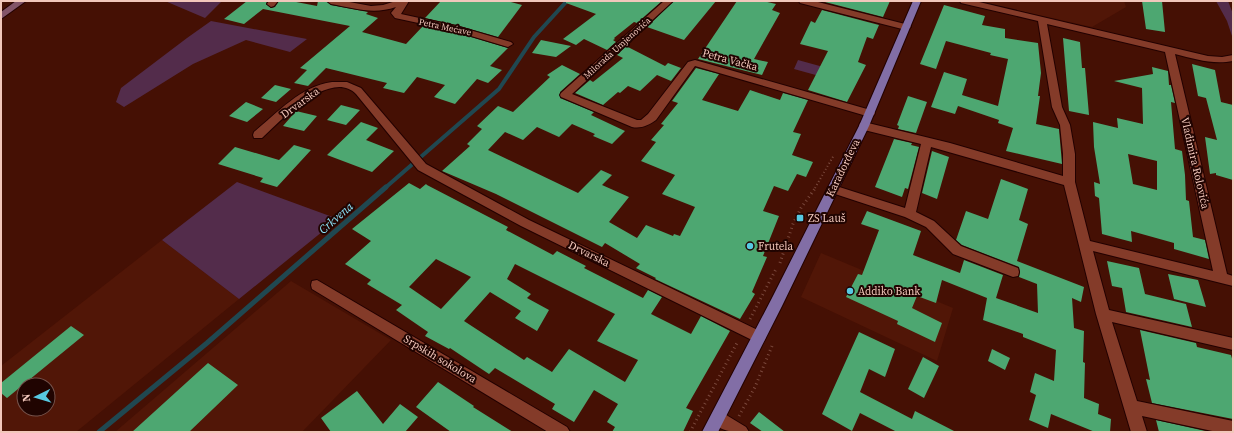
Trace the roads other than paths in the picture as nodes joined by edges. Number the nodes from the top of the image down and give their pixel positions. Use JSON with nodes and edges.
{"nodes":[{"id":1,"x":22,"y":1,"type":"edge"},
{"id":2,"x":331,"y":1,"type":"edge"},
{"id":3,"x":669,"y":1,"type":"edge"},
{"id":4,"x":803,"y":1,"type":"edge"},
{"id":5,"x":917,"y":1,"type":"edge"},
{"id":6,"x":964,"y":1,"type":"edge"},
{"id":7,"x":404,"y":2,"type":"edge"},
{"id":8,"x":1,"y":16,"type":"edge"},
{"id":9,"x":1042,"y":20,"type":"junction"},
{"id":10,"x":906,"y":27,"type":"junction"},
{"id":11,"x":508,"y":44,"type":"dead end"},
{"id":12,"x":1169,"y":49,"type":"junction"},
{"id":13,"x":1233,"y":58,"type":"edge"},
{"id":14,"x":565,"y":95,"type":"joint"},
{"id":15,"x":870,"y":113,"type":"junction"},
{"id":16,"x":864,"y":126,"type":"junction"},
{"id":17,"x":258,"y":135,"type":"dead end"},
{"id":18,"x":927,"y":142,"type":"junction"},
{"id":19,"x":1070,"y":182,"type":"junction"},
{"id":20,"x":833,"y":188,"type":"junction"},
{"id":21,"x":909,"y":214,"type":"junction"},
{"id":22,"x":1084,"y":244,"type":"junction"},
{"id":23,"x":1013,"y":272,"type":"dead end"},
{"id":24,"x":1227,"y":279,"type":"edge"},
{"id":25,"x":317,"y":285,"type":"dead end"},
{"id":26,"x":1102,"y":314,"type":"junction"},
{"id":27,"x":759,"y":337,"type":"junction"},
{"id":28,"x":1233,"y":344,"type":"edge"},
{"id":29,"x":1131,"y":407,"type":"junction"},
{"id":30,"x":718,"y":417,"type":"junction"},
{"id":31,"x":1233,"y":428,"type":"edge"},
{"id":32,"x":562,"y":432,"type":"edge"},
{"id":33,"x":710,"y":432,"type":"edge"},
{"id":34,"x":741,"y":432,"type":"edge"},
{"id":35,"x":1139,"y":432,"type":"edge"}],
"edges":[{"from":1,"to":8,"type":"street"},
{"from":2,"to":7,"type":"street","name":"Petra Mećave"},
{"from":3,"to":14,"type":"street","name":"Milorada Umjenovića"},
{"from":4,"to":10,"type":"street"},
{"from":5,"to":10,"type":"main road","name":"Karađorđeva"},
{"from":6,"to":9,"type":"street"},
{"from":7,"to":11,"type":"street","name":"Petra Mećave"},
{"from":9,"to":12,"type":"street"},
{"from":9,"to":19,"type":"street"},
{"from":10,"to":15,"type":"main road","name":"Karađorđeva"},
{"from":12,"to":13,"type":"street"},
{"from":12,"to":24,"type":"street","name":"Vladimira Rolovića"},
{"from":14,"to":15,"type":"street","name":"Petra Vačka"},
{"from":15,"to":16,"type":"main road","name":"Karađorđeva"},
{"from":16,"to":18,"type":"street"},
{"from":16,"to":20,"type":"main road","name":"Karađorđeva"},
{"from":17,"to":27,"type":"street","name":"Drvarska"},
{"from":18,"to":19,"type":"street"},
{"from":18,"to":21,"type":"street"},
{"from":19,"to":22,"type":"street"},
{"from":20,"to":21,"type":"street"},
{"from":20,"to":27,"type":"main road","name":"Karađorđeva"},
{"from":21,"to":23,"type":"street"},
{"from":22,"to":24,"type":"street","name":"Vladimira Rolovića"},
{"from":22,"to":26,"type":"street"},
{"from":25,"to":32,"type":"street","name":"Srpskih sokolova"},
{"from":26,"to":28,"type":"street"},
{"from":26,"to":29,"type":"street"},
{"from":27,"to":30,"type":"main road","name":"Karađorđeva"},
{"from":29,"to":31,"type":"street"},
{"from":29,"to":35,"type":"street"},
{"from":30,"to":33,"type":"main road","name":"Karađorđeva"},
{"from":30,"to":34,"type":"street"}]}
